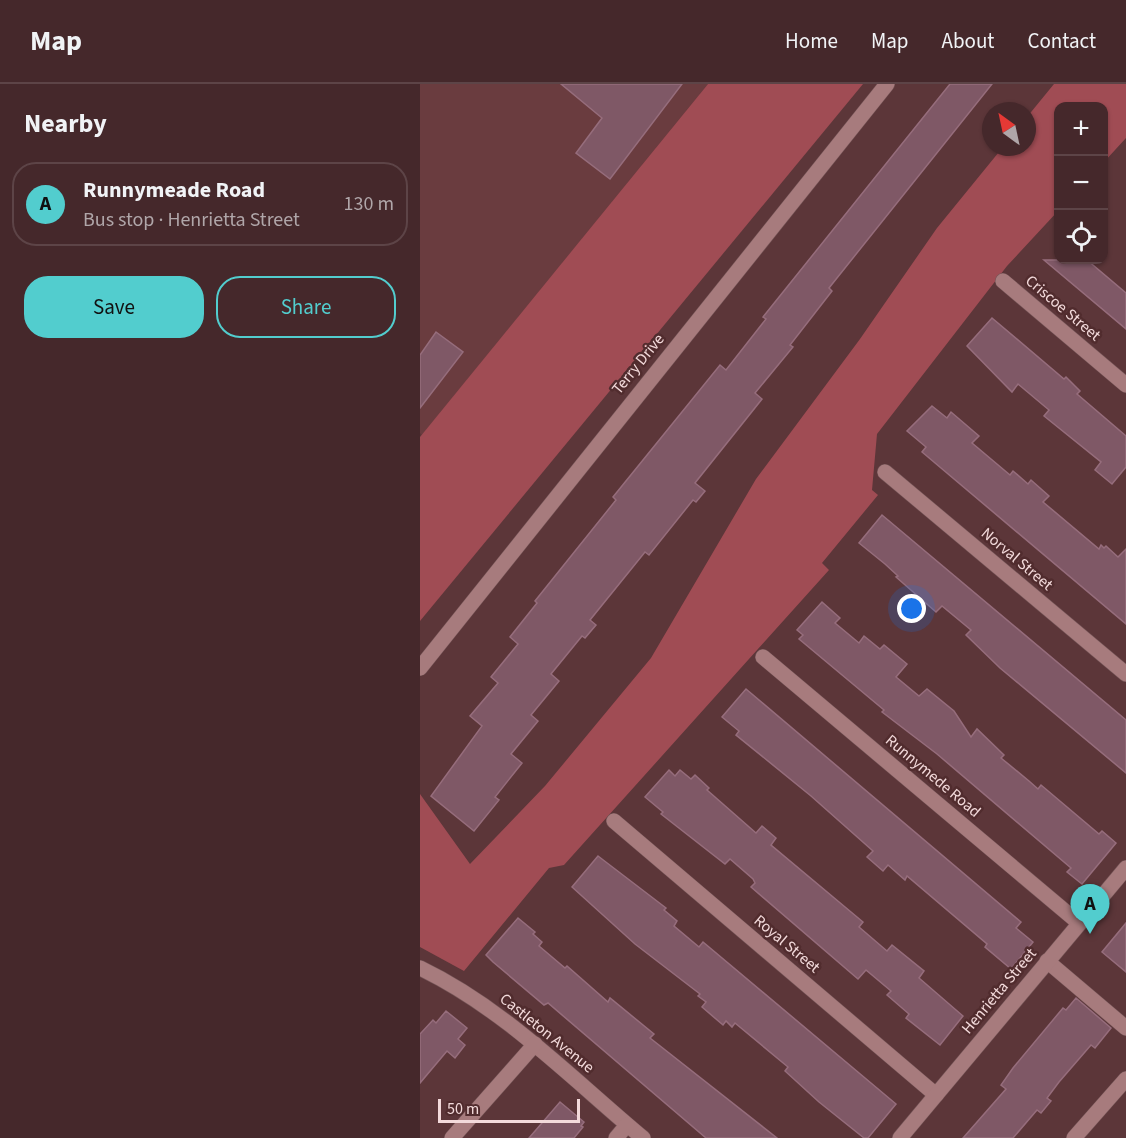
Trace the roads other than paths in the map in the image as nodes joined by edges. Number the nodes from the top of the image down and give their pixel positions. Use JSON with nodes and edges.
{"nodes":[{"id":1,"x":887,"y":84,"type":"edge"},
{"id":2,"x":1003,"y":281,"type":"dead end"},
{"id":3,"x":1126,"y":385,"type":"edge"},
{"id":4,"x":885,"y":472,"type":"dead end"},
{"id":5,"x":763,"y":657,"type":"dead end"},
{"id":6,"x":420,"y":668,"type":"edge"},
{"id":7,"x":1126,"y":674,"type":"edge"},
{"id":8,"x":614,"y":821,"type":"dead end"},
{"id":9,"x":1125,"y":871,"type":"edge"},
{"id":10,"x":1079,"y":923,"type":"junction"},
{"id":11,"x":1047,"y":961,"type":"junction"},
{"id":12,"x":420,"y":968,"type":"edge"},
{"id":13,"x":1126,"y":1028,"type":"edge"},
{"id":14,"x":535,"y":1044,"type":"junction"},
{"id":15,"x":1126,"y":1079,"type":"edge"},
{"id":16,"x":936,"y":1095,"type":"junction"},
{"id":17,"x":627,"y":1125,"type":"junction"},
{"id":18,"x":452,"y":1138,"type":"edge"},
{"id":19,"x":616,"y":1138,"type":"edge"},
{"id":20,"x":643,"y":1138,"type":"edge"},
{"id":21,"x":900,"y":1138,"type":"edge"},
{"id":22,"x":1074,"y":1138,"type":"edge"}],
"edges":[{"from":1,"to":6,"type":"street","name":"Terry Drive"},
{"from":2,"to":3,"type":"street","name":"Criscoe Street"},
{"from":4,"to":7,"type":"street","name":"Norval Street"},
{"from":5,"to":10,"type":"street","name":"Runnymede Road"},
{"from":8,"to":16,"type":"street","name":"Royal Street"},
{"from":9,"to":10,"type":"street","name":"Henrietta Street"},
{"from":10,"to":11,"type":"street","name":"Henrietta Street"},
{"from":11,"to":13,"type":"street"},
{"from":11,"to":16,"type":"street","name":"Henrietta Street"},
{"from":12,"to":14,"type":"street","name":"Castleton Avenue"},
{"from":14,"to":17,"type":"street","name":"Castleton Avenue"},
{"from":14,"to":18,"type":"street"},
{"from":15,"to":22,"type":"street"},
{"from":16,"to":21,"type":"street","name":"Henrietta Street"},
{"from":17,"to":19,"type":"street"},
{"from":17,"to":20,"type":"street","name":"Castleton Avenue"}]}
